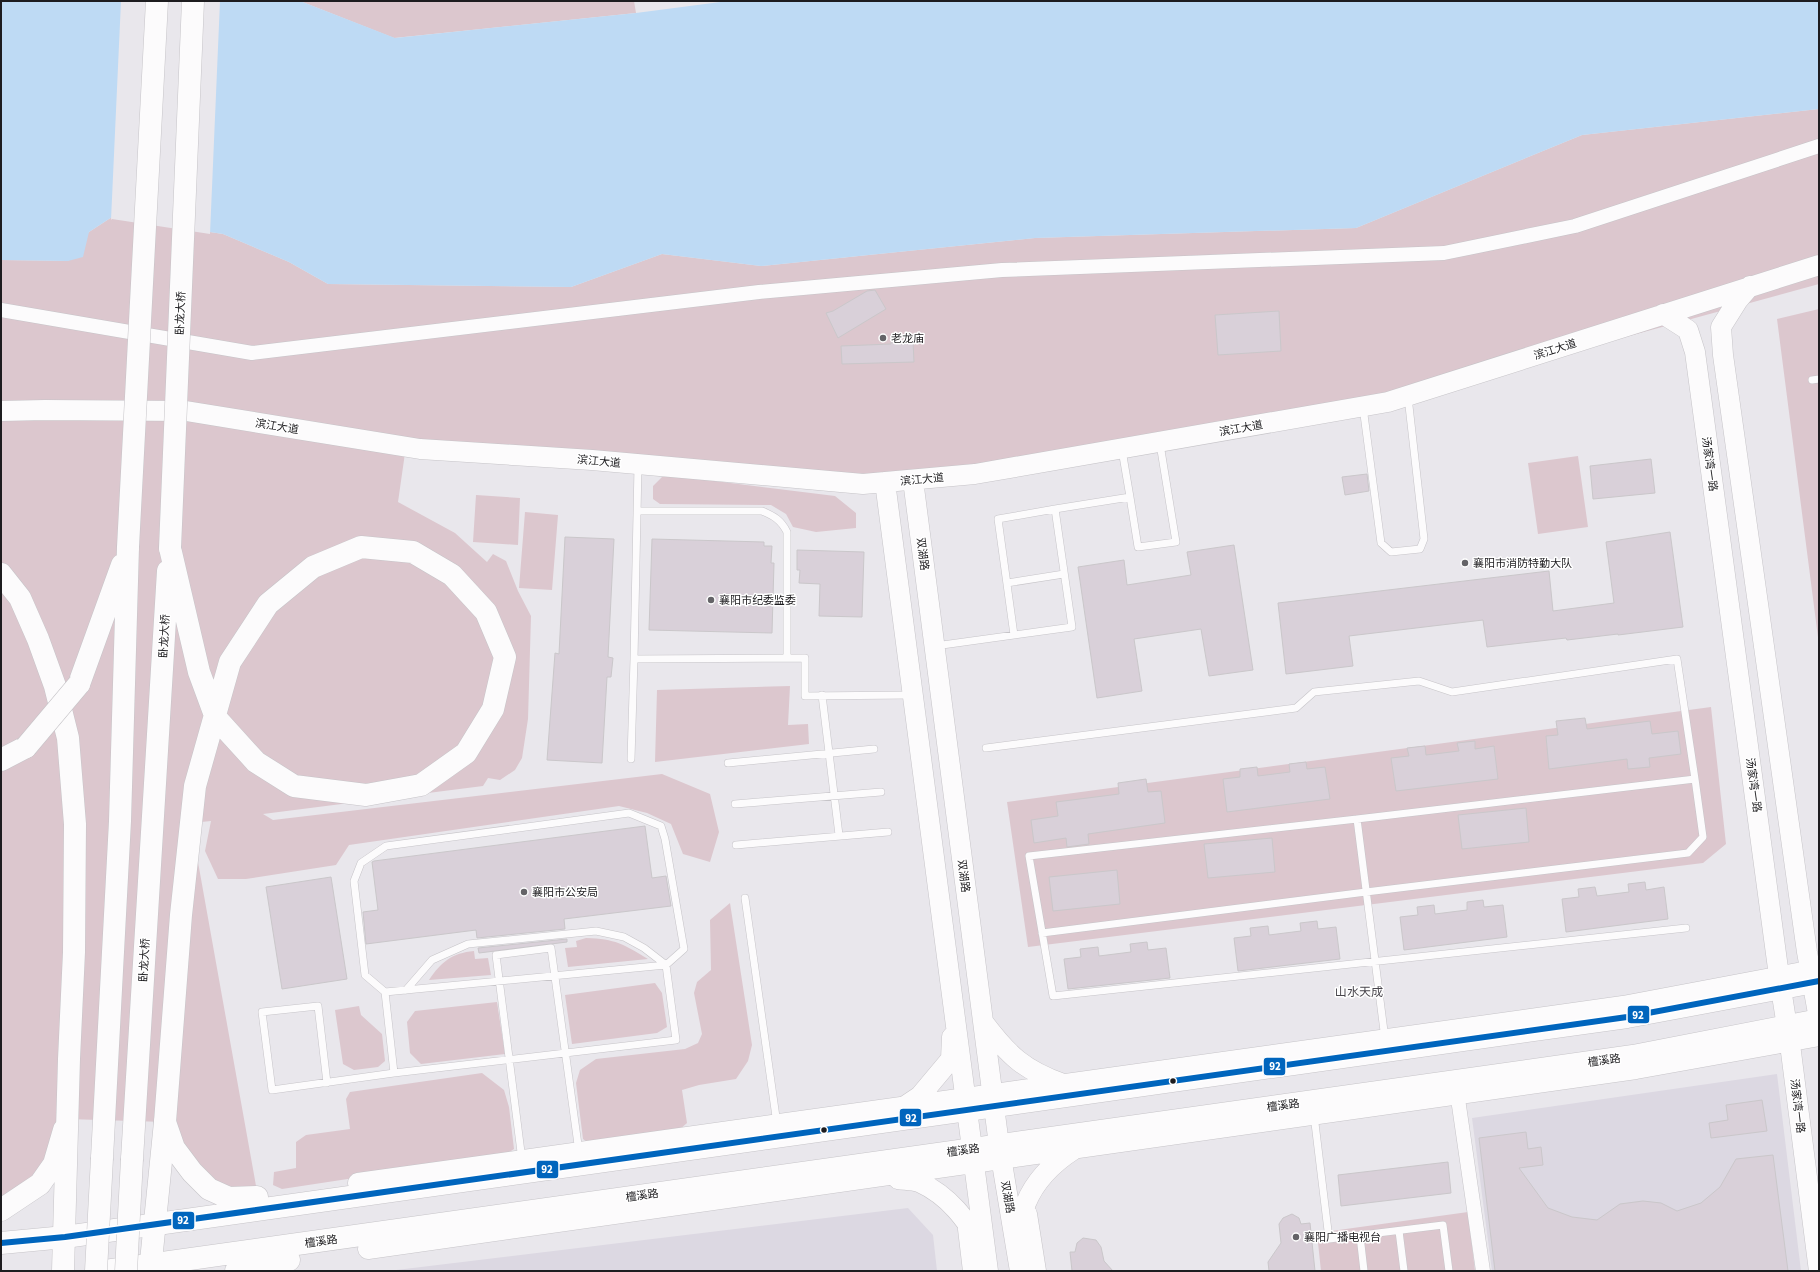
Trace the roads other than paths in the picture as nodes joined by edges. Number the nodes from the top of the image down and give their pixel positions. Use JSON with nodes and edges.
{"nodes":[{"id":1,"x":157,"y":1,"type":"edge"},
{"id":2,"x":193,"y":1,"type":"edge"},
{"id":3,"x":1819,"y":146,"type":"edge"},
{"id":4,"x":1819,"y":265,"type":"edge"},
{"id":5,"x":1750,"y":286,"type":"junction"},
{"id":6,"x":1,"y":310,"type":"edge"},
{"id":7,"x":1663,"y":314,"type":"junction"},
{"id":8,"x":1407,"y":396,"type":"junction"},
{"id":9,"x":1363,"y":406,"type":"junction"},
{"id":10,"x":1,"y":411,"type":"edge"},
{"id":11,"x":1160,"y":442,"type":"junction"},
{"id":12,"x":1122,"y":449,"type":"junction"},
{"id":13,"x":638,"y":464,"type":"junction"},
{"id":14,"x":913,"y":480,"type":"junction"},
{"id":15,"x":885,"y":482,"type":"junction"},
{"id":16,"x":1130,"y":497,"type":"junction"},
{"id":17,"x":1055,"y":509,"type":"junction"},
{"id":18,"x":637,"y":511,"type":"junction"},
{"id":19,"x":128,"y":547,"type":"junction"},
{"id":20,"x":170,"y":548,"type":"junction"},
{"id":21,"x":1,"y":574,"type":"edge"},
{"id":22,"x":1064,"y":574,"type":"junction"},
{"id":23,"x":1007,"y":583,"type":"junction"},
{"id":24,"x":1014,"y":635,"type":"junction"},
{"id":25,"x":935,"y":646,"type":"junction"},
{"id":26,"x":787,"y":658,"type":"junction"},
{"id":27,"x":634,"y":659,"type":"junction"},
{"id":28,"x":822,"y":695,"type":"junction"},
{"id":29,"x":913,"y":695,"type":"junction"},
{"id":30,"x":986,"y":748,"type":"dead end"},
{"id":31,"x":874,"y":749,"type":"dead end"},
{"id":32,"x":829,"y":753,"type":"junction"},
{"id":33,"x":631,"y":759,"type":"dead end"},
{"id":34,"x":1,"y":760,"type":"edge"},
{"id":35,"x":728,"y":763,"type":"dead end"},
{"id":36,"x":1695,"y":779,"type":"junction"},
{"id":37,"x":881,"y":792,"type":"dead end"},
{"id":38,"x":834,"y":796,"type":"junction"},
{"id":39,"x":735,"y":804,"type":"dead end"},
{"id":40,"x":1357,"y":819,"type":"junction"},
{"id":41,"x":888,"y":832,"type":"dead end"},
{"id":42,"x":839,"y":836,"type":"junction"},
{"id":43,"x":736,"y":845,"type":"dead end"},
{"id":44,"x":1366,"y":892,"type":"junction"},
{"id":45,"x":745,"y":898,"type":"dead end"},
{"id":46,"x":1686,"y":928,"type":"dead end"},
{"id":47,"x":1042,"y":933,"type":"junction"},
{"id":48,"x":1375,"y":961,"type":"junction"},
{"id":49,"x":666,"y":965,"type":"junction"},
{"id":50,"x":1816,"y":975,"type":"edge"},
{"id":51,"x":555,"y":976,"type":"junction"},
{"id":52,"x":500,"y":981,"type":"junction"},
{"id":53,"x":1780,"y":982,"type":"junction"},
{"id":54,"x":406,"y":990,"type":"junction"},
{"id":55,"x":385,"y":992,"type":"junction"},
{"id":56,"x":954,"y":1009,"type":"junction"},
{"id":57,"x":1819,"y":1020,"type":"edge"},
{"id":58,"x":983,"y":1023,"type":"junction"},
{"id":59,"x":1788,"y":1034,"type":"junction"},
{"id":60,"x":1819,"y":1036,"type":"edge"},
{"id":61,"x":1386,"y":1044,"type":"junction"},
{"id":62,"x":566,"y":1052,"type":"junction"},
{"id":63,"x":510,"y":1060,"type":"junction"},
{"id":64,"x":394,"y":1073,"type":"junction"},
{"id":65,"x":327,"y":1082,"type":"junction"},
{"id":66,"x":1063,"y":1084,"type":"junction"},
{"id":67,"x":1457,"y":1088,"type":"junction"},
{"id":68,"x":993,"y":1100,"type":"junction"},
{"id":69,"x":966,"y":1104,"type":"junction"},
{"id":70,"x":905,"y":1106,"type":"junction"},
{"id":71,"x":1314,"y":1115,"type":"junction"},
{"id":72,"x":67,"y":1119,"type":"junction"},
{"id":73,"x":886,"y":1121,"type":"junction"},
{"id":74,"x":165,"y":1122,"type":"junction"},
{"id":75,"x":777,"y":1124,"type":"junction"},
{"id":76,"x":1076,"y":1149,"type":"junction"},
{"id":77,"x":579,"y":1152,"type":"junction"},
{"id":78,"x":1000,"y":1152,"type":"junction"},
{"id":79,"x":973,"y":1156,"type":"junction"},
{"id":80,"x":522,"y":1160,"type":"junction"},
{"id":81,"x":882,"y":1177,"type":"junction"},
{"id":82,"x":358,"y":1183,"type":"junction"},
{"id":83,"x":399,"y":1189,"type":"junction"},
{"id":84,"x":1026,"y":1203,"type":"junction"},
{"id":85,"x":1,"y":1210,"type":"edge"},
{"id":86,"x":154,"y":1223,"type":"junction"},
{"id":87,"x":967,"y":1223,"type":"junction"},
{"id":88,"x":401,"y":1229,"type":"junction"},
{"id":89,"x":1399,"y":1231,"type":"junction"},
{"id":90,"x":1360,"y":1236,"type":"junction"},
{"id":91,"x":65,"y":1237,"type":"junction"},
{"id":92,"x":1,"y":1243,"type":"edge"},
{"id":93,"x":1016,"y":1246,"type":"junction"},
{"id":94,"x":368,"y":1249,"type":"junction"},
{"id":95,"x":262,"y":1261,"type":"edge"},
{"id":96,"x":987,"y":1262,"type":"edge"},
{"id":97,"x":150,"y":1268,"type":"edge"},
{"id":98,"x":63,"y":1271,"type":"edge"},
{"id":99,"x":96,"y":1271,"type":"edge"},
{"id":100,"x":105,"y":1271,"type":"edge"},
{"id":101,"x":126,"y":1271,"type":"edge"},
{"id":102,"x":236,"y":1271,"type":"edge"},
{"id":103,"x":973,"y":1271,"type":"edge"},
{"id":104,"x":1020,"y":1271,"type":"edge"},
{"id":105,"x":1036,"y":1271,"type":"edge"},
{"id":106,"x":1364,"y":1271,"type":"edge"},
{"id":107,"x":1404,"y":1271,"type":"edge"},
{"id":108,"x":1449,"y":1271,"type":"edge"},
{"id":109,"x":1483,"y":1271,"type":"edge"},
{"id":110,"x":1819,"y":1271,"type":"edge"}],
"edges":[{"from":1,"to":19,"type":"main road","bridge":true},
{"from":2,"to":20,"type":"main road","name":"卧龙大桥","bridge":true},
{"from":3,"to":6,"type":"street"},
{"from":4,"to":5,"type":"street","name":"滨江大道"},
{"from":5,"to":7,"type":"street","name":"滨江大道"},
{"from":5,"to":50,"type":"street"},
{"from":7,"to":8,"type":"street","name":"滨江大道"},
{"from":7,"to":53,"type":"street","name":"汤家湾一路"},
{"from":8,"to":9,"type":"street","name":"滨江大道"},
{"from":8,"to":9,"type":"lane"},
{"from":9,"to":11,"type":"street","name":"滨江大道"},
{"from":10,"to":13,"type":"street","name":"滨江大道"},
{"from":11,"to":12,"type":"street","name":"滨江大道"},
{"from":11,"to":16,"type":"lane"},
{"from":12,"to":14,"type":"street","name":"滨江大道"},
{"from":12,"to":16,"type":"lane"},
{"from":13,"to":15,"type":"street","name":"滨江大道"},
{"from":13,"to":18,"type":"lane"},
{"from":14,"to":15,"type":"street","name":"滨江大道"},
{"from":14,"to":25,"type":"street","name":"双湖路"},
{"from":15,"to":29,"type":"street"},
{"from":16,"to":17,"type":"lane"},
{"from":17,"to":22,"type":"lane"},
{"from":17,"to":23,"type":"lane"},
{"from":18,"to":26,"type":"lane"},
{"from":18,"to":27,"type":"lane"},
{"from":19,"to":34,"type":"main road","bridge":true},
{"from":19,"to":99,"type":"main road","bridge":true},
{"from":20,"to":74,"type":"main road"},
{"from":20,"to":101,"type":"main road","name":"卧龙大桥","bridge":true},
{"from":21,"to":72,"type":"main road"},
{"from":22,"to":23,"type":"lane"},
{"from":22,"to":24,"type":"lane"},
{"from":23,"to":24,"type":"lane"},
{"from":24,"to":25,"type":"lane"},
{"from":25,"to":58,"type":"street","name":"双湖路"},
{"from":26,"to":27,"type":"lane"},
{"from":26,"to":28,"type":"lane"},
{"from":27,"to":33,"type":"lane"},
{"from":28,"to":29,"type":"lane"},
{"from":28,"to":32,"type":"lane"},
{"from":29,"to":56,"type":"street"},
{"from":30,"to":36,"type":"lane"},
{"from":31,"to":32,"type":"lane"},
{"from":32,"to":35,"type":"lane"},
{"from":32,"to":38,"type":"lane"},
{"from":36,"to":40,"type":"lane"},
{"from":36,"to":44,"type":"lane"},
{"from":37,"to":38,"type":"lane"},
{"from":38,"to":39,"type":"lane"},
{"from":38,"to":42,"type":"lane"},
{"from":40,"to":44,"type":"lane"},
{"from":40,"to":47,"type":"lane"},
{"from":41,"to":42,"type":"lane"},
{"from":42,"to":43,"type":"lane"},
{"from":44,"to":47,"type":"lane"},
{"from":44,"to":48,"type":"lane"},
{"from":45,"to":75,"type":"lane"},
{"from":46,"to":48,"type":"lane"},
{"from":47,"to":48,"type":"lane"},
{"from":48,"to":61,"type":"lane"},
{"from":49,"to":51,"type":"lane"},
{"from":49,"to":54,"type":"lane"},
{"from":49,"to":55,"type":"lane"},
{"from":49,"to":62,"type":"lane"},
{"from":50,"to":53,"type":"main road"},
{"from":50,"to":57,"type":"street"},
{"from":51,"to":52,"type":"lane"},
{"from":51,"to":52,"type":"lane"},
{"from":51,"to":62,"type":"lane"},
{"from":52,"to":54,"type":"lane"},
{"from":52,"to":63,"type":"lane"},
{"from":53,"to":59,"type":"street","name":"汤家湾一路"},
{"from":53,"to":61,"type":"main road"},
{"from":54,"to":55,"type":"lane"},
{"from":55,"to":64,"type":"lane"},
{"from":56,"to":69,"type":"street"},
{"from":56,"to":70,"type":"street"},
{"from":57,"to":59,"type":"main road","name":"檀溪路"},
{"from":58,"to":66,"type":"street"},
{"from":58,"to":68,"type":"street","name":"双湖路"},
{"from":59,"to":60,"type":"street"},
{"from":59,"to":67,"type":"main road","name":"檀溪路"},
{"from":59,"to":110,"type":"street","name":"汤家湾一路"},
{"from":61,"to":66,"type":"street"},
{"from":61,"to":68,"type":"main road"},
{"from":62,"to":63,"type":"lane"},
{"from":62,"to":77,"type":"lane"},
{"from":63,"to":64,"type":"lane"},
{"from":63,"to":80,"type":"lane"},
{"from":64,"to":65,"type":"lane"},
{"from":65,"to":65,"type":"lane"},
{"from":66,"to":68,"type":"street"},
{"from":67,"to":71,"type":"street"},
{"from":67,"to":78,"type":"main road","name":"檀溪路"},
{"from":67,"to":109,"type":"street"},
{"from":68,"to":69,"type":"main road"},
{"from":68,"to":78,"type":"street","name":"双湖路"},
{"from":69,"to":70,"type":"street"},
{"from":69,"to":73,"type":"main road"},
{"from":69,"to":79,"type":"street"},
{"from":70,"to":73,"type":"street"},
{"from":70,"to":75,"type":"street"},
{"from":71,"to":76,"type":"street"},
{"from":71,"to":90,"type":"lane"},
{"from":72,"to":85,"type":"main road"},
{"from":72,"to":91,"type":"main road"},
{"from":73,"to":83,"type":"main road"},
{"from":74,"to":82,"type":"main road"},
{"from":74,"to":86,"type":"main road"},
{"from":75,"to":77,"type":"street"},
{"from":76,"to":78,"type":"street"},
{"from":76,"to":84,"type":"street"},
{"from":77,"to":80,"type":"street"},
{"from":78,"to":79,"type":"main road","name":"檀溪路"},
{"from":78,"to":93,"type":"street","name":"双湖路"},
{"from":79,"to":81,"type":"street"},
{"from":79,"to":88,"type":"main road","name":"檀溪路"},
{"from":79,"to":96,"type":"street"},
{"from":80,"to":82,"type":"street"},
{"from":81,"to":87,"type":"street"},
{"from":81,"to":94,"type":"street"},
{"from":82,"to":83,"type":"main road"},
{"from":83,"to":86,"type":"main road"},
{"from":84,"to":93,"type":"street"},
{"from":84,"to":105,"type":"street"},
{"from":86,"to":91,"type":"main road"},
{"from":86,"to":97,"type":"main road"},
{"from":87,"to":96,"type":"street"},
{"from":87,"to":103,"type":"street"},
{"from":88,"to":94,"type":"main road"},
{"from":88,"to":95,"type":"main road","name":"檀溪路"},
{"from":89,"to":90,"type":"lane"},
{"from":89,"to":107,"type":"lane"},
{"from":89,"to":108,"type":"lane"},
{"from":90,"to":106,"type":"lane"},
{"from":91,"to":92,"type":"main road"},
{"from":91,"to":98,"type":"main road"},
{"from":93,"to":104,"type":"street","name":"双湖路"},
{"from":94,"to":95,"type":"main road"},
{"from":95,"to":97,"type":"main road","name":"檀溪路"},
{"from":95,"to":102,"type":"main road"},
{"from":97,"to":100,"type":"main road","name":"檀溪路"}]}
